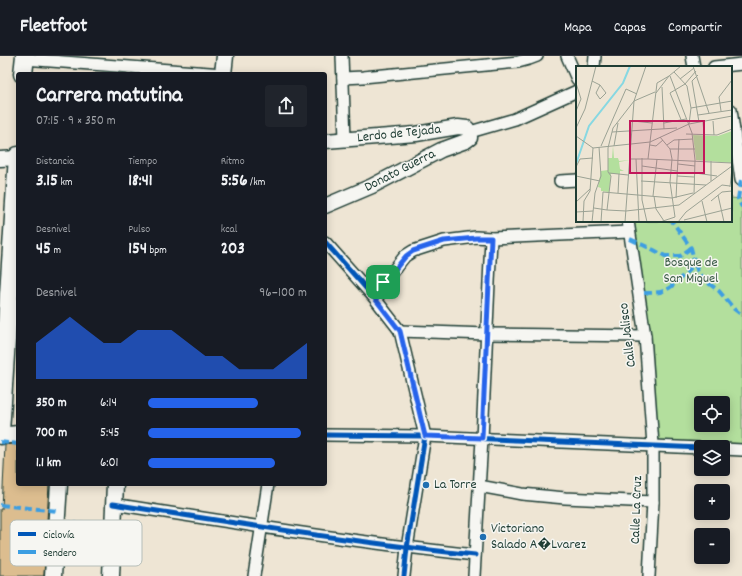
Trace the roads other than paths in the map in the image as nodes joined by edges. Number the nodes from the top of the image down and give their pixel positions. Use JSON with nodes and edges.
{"nodes":[{"id":1,"x":225,"y":56,"type":"edge"},
{"id":2,"x":342,"y":56,"type":"edge"},
{"id":3,"x":537,"y":56,"type":"edge"},
{"id":4,"x":566,"y":56,"type":"edge"},
{"id":5,"x":595,"y":56,"type":"edge"},
{"id":6,"x":692,"y":56,"type":"edge"},
{"id":7,"x":516,"y":59,"type":"edge"},
{"id":8,"x":24,"y":63,"type":"edge"},
{"id":9,"x":742,"y":64,"type":"edge"},
{"id":10,"x":594,"y":66,"type":"edge"},
{"id":11,"x":694,"y":66,"type":"edge"},
{"id":12,"x":728,"y":66,"type":"edge"},
{"id":13,"x":187,"y":72,"type":"edge"},
{"id":14,"x":223,"y":72,"type":"edge"},
{"id":15,"x":576,"y":77,"type":"edge"},
{"id":16,"x":343,"y":78,"type":"junction"},
{"id":17,"x":576,"y":91,"type":"edge"},
{"id":18,"x":732,"y":120,"type":"edge"},
{"id":19,"x":470,"y":132,"type":"junction"},
{"id":20,"x":345,"y":139,"type":"junction"},
{"id":21,"x":327,"y":141,"type":"edge"},
{"id":22,"x":16,"y":158,"type":"edge"},
{"id":23,"x":0,"y":159,"type":"edge"},
{"id":24,"x":576,"y":180,"type":"edge"},
{"id":25,"x":738,"y":180,"type":"edge"},
{"id":26,"x":560,"y":181,"type":"dead end"},
{"id":27,"x":16,"y":186,"type":"edge"},
{"id":28,"x":327,"y":205,"type":"edge"},
{"id":29,"x":628,"y":226,"type":"edge"},
{"id":30,"x":491,"y":238,"type":"junction"},
{"id":31,"x":327,"y":246,"type":"edge"},
{"id":32,"x":9,"y":286,"type":"edge"},
{"id":33,"x":373,"y":296,"type":"junction"},
{"id":34,"x":400,"y":331,"type":"junction"},
{"id":35,"x":487,"y":334,"type":"junction"},
{"id":36,"x":645,"y":336,"type":"junction"},
{"id":37,"x":0,"y":432,"type":"edge"},
{"id":38,"x":16,"y":434,"type":"edge"},
{"id":39,"x":327,"y":435,"type":"edge"},
{"id":40,"x":0,"y":436,"type":"edge"},
{"id":41,"x":425,"y":436,"type":"junction"},
{"id":42,"x":482,"y":438,"type":"junction"},
{"id":43,"x":653,"y":445,"type":"junction"},
{"id":44,"x":694,"y":448,"type":"edge"},
{"id":45,"x":730,"y":449,"type":"edge"},
{"id":46,"x":742,"y":450,"type":"edge"},
{"id":47,"x":59,"y":486,"type":"edge"},
{"id":48,"x":115,"y":486,"type":"edge"},
{"id":49,"x":268,"y":486,"type":"edge"},
{"id":50,"x":479,"y":486,"type":"junction"},
{"id":51,"x":653,"y":502,"type":"junction"},
{"id":52,"x":113,"y":504,"type":"junction"},
{"id":53,"x":57,"y":520,"type":"edge"},
{"id":54,"x":113,"y":520,"type":"edge"},
{"id":55,"x":262,"y":528,"type":"junction"},
{"id":56,"x":407,"y":548,"type":"junction"},
{"id":57,"x":475,"y":555,"type":"junction"},
{"id":58,"x":54,"y":566,"type":"edge"},
{"id":59,"x":111,"y":566,"type":"edge"},
{"id":60,"x":53,"y":576,"type":"edge"},
{"id":61,"x":111,"y":576,"type":"edge"},
{"id":62,"x":254,"y":576,"type":"edge"},
{"id":63,"x":404,"y":576,"type":"edge"},
{"id":64,"x":474,"y":576,"type":"edge"},
{"id":65,"x":649,"y":576,"type":"edge"}],
"edges":[{"from":1,"to":14,"type":"main road"},
{"from":2,"to":16,"type":"street"},
{"from":3,"to":7,"type":"street"},
{"from":4,"to":15,"type":"street"},
{"from":5,"to":10,"type":"street"},
{"from":6,"to":11,"type":"street"},
{"from":7,"to":16,"type":"street"},
{"from":8,"to":13,"type":"street"},
{"from":9,"to":12,"type":"street"},
{"from":16,"to":20,"type":"street"},
{"from":17,"to":19,"type":"street"},
{"from":18,"to":25,"type":"street"},
{"from":19,"to":20,"type":"street","name":"Lerdo de Tejada"},
{"from":19,"to":28,"type":"street","name":"Donato Guerra"},
{"from":20,"to":21,"type":"street","name":"Lerdo de Tejada"},
{"from":22,"to":23,"type":"street"},
{"from":24,"to":26,"type":"street"},
{"from":27,"to":32,"type":"main road"},
{"from":29,"to":30,"type":"street"},
{"from":29,"to":36,"type":"street","name":"Calle Jalisco"},
{"from":30,"to":33,"type":"street"},
{"from":30,"to":35,"type":"street"},
{"from":31,"to":33,"type":"street"},
{"from":32,"to":37,"type":"main road"},
{"from":33,"to":34,"type":"street"},
{"from":34,"to":35,"type":"street"},
{"from":34,"to":41,"type":"street"},
{"from":35,"to":36,"type":"street"},
{"from":35,"to":42,"type":"street"},
{"from":36,"to":43,"type":"street","name":"Calle Jalisco"},
{"from":38,"to":40,"type":"main road"},
{"from":39,"to":41,"type":"street"},
{"from":41,"to":42,"type":"street"},
{"from":41,"to":56,"type":"street"},
{"from":42,"to":43,"type":"street"},
{"from":42,"to":50,"type":"street"},
{"from":43,"to":44,"type":"street"},
{"from":43,"to":51,"type":"street","name":"Calle La Cruz"},
{"from":45,"to":46,"type":"street"},
{"from":47,"to":53,"type":"main road"},
{"from":48,"to":52,"type":"main road"},
{"from":49,"to":55,"type":"street"},
{"from":50,"to":51,"type":"street"},
{"from":50,"to":57,"type":"street"},
{"from":51,"to":65,"type":"street","name":"Calle La Cruz"},
{"from":52,"to":54,"type":"main road"},
{"from":52,"to":55,"type":"street"},
{"from":55,"to":56,"type":"street"},
{"from":55,"to":62,"type":"street"},
{"from":56,"to":57,"type":"street"},
{"from":56,"to":63,"type":"street"},
{"from":57,"to":64,"type":"street"},
{"from":58,"to":60,"type":"main road"},
{"from":59,"to":61,"type":"main road"}]}
